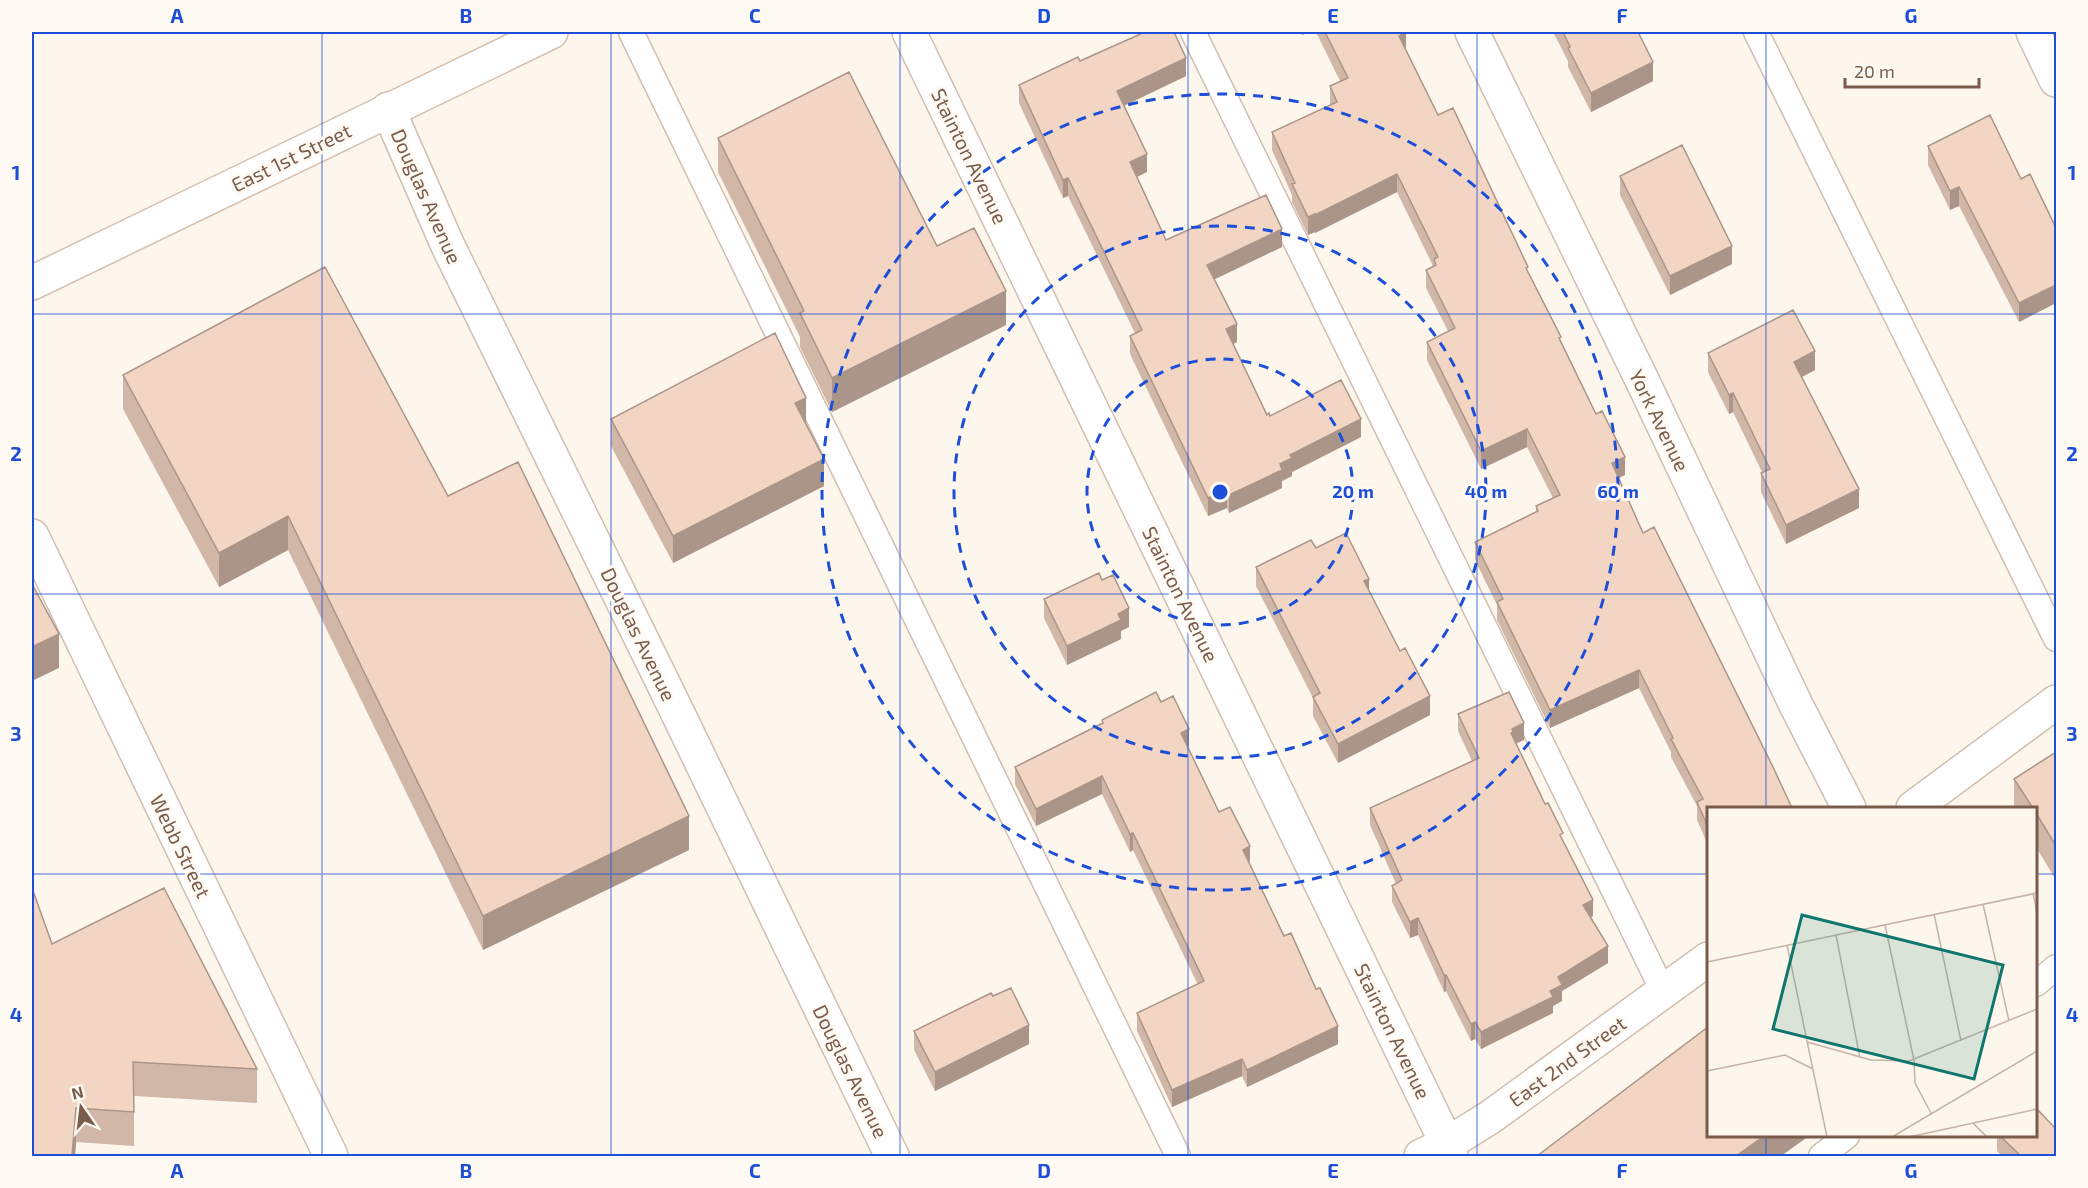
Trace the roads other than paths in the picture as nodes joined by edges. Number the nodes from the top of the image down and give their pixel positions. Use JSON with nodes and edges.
{"nodes":[{"id":1,"x":551,"y":32,"type":"edge"},
{"id":2,"x":631,"y":32,"type":"edge"},
{"id":3,"x":909,"y":32,"type":"edge"},
{"id":4,"x":1193,"y":32,"type":"edge"},
{"id":5,"x":1472,"y":32,"type":"edge"},
{"id":6,"x":1756,"y":32,"type":"edge"},
{"id":7,"x":2033,"y":32,"type":"edge"},
{"id":8,"x":2056,"y":80,"type":"edge"},
{"id":9,"x":388,"y":110,"type":"junction"},
{"id":10,"x":32,"y":283,"type":"edge"},
{"id":11,"x":32,"y":536,"type":"edge"},
{"id":12,"x":2056,"y":639,"type":"edge"},
{"id":13,"x":2056,"y":702,"type":"edge"},
{"id":14,"x":1848,"y":807,"type":"edge"},
{"id":15,"x":1914,"y":807,"type":"edge"},
{"id":16,"x":1707,"y":959,"type":"edge"},
{"id":17,"x":2056,"y":967,"type":"edge"},
{"id":18,"x":2037,"y":983,"type":"edge"},
{"id":19,"x":1663,"y":991,"type":"junction"},
{"id":20,"x":1846,"y":1137,"type":"edge"},
{"id":21,"x":1440,"y":1152,"type":"edge"},
{"id":22,"x":331,"y":1156,"type":"edge"},
{"id":23,"x":892,"y":1156,"type":"edge"},
{"id":24,"x":1178,"y":1156,"type":"edge"},
{"id":25,"x":1821,"y":1156,"type":"edge"}],
"edges":[{"from":1,"to":9,"type":"street","name":"East 1st Street"},
{"from":2,"to":24,"type":"lane"},
{"from":3,"to":21,"type":"street","name":"Stainton Avenue"},
{"from":4,"to":19,"type":"lane"},
{"from":5,"to":14,"type":"street","name":"York Avenue"},
{"from":6,"to":12,"type":"lane"},
{"from":7,"to":8,"type":"street"},
{"from":9,"to":10,"type":"street","name":"East 1st Street"},
{"from":9,"to":23,"type":"street","name":"Douglas Avenue"},
{"from":11,"to":22,"type":"street","name":"Webb Street"},
{"from":13,"to":15,"type":"street"},
{"from":16,"to":19,"type":"street","name":"East 2nd Street"},
{"from":17,"to":18,"type":"lane"},
{"from":19,"to":21,"type":"street","name":"East 2nd Street"},
{"from":20,"to":25,"type":"lane"}]}
